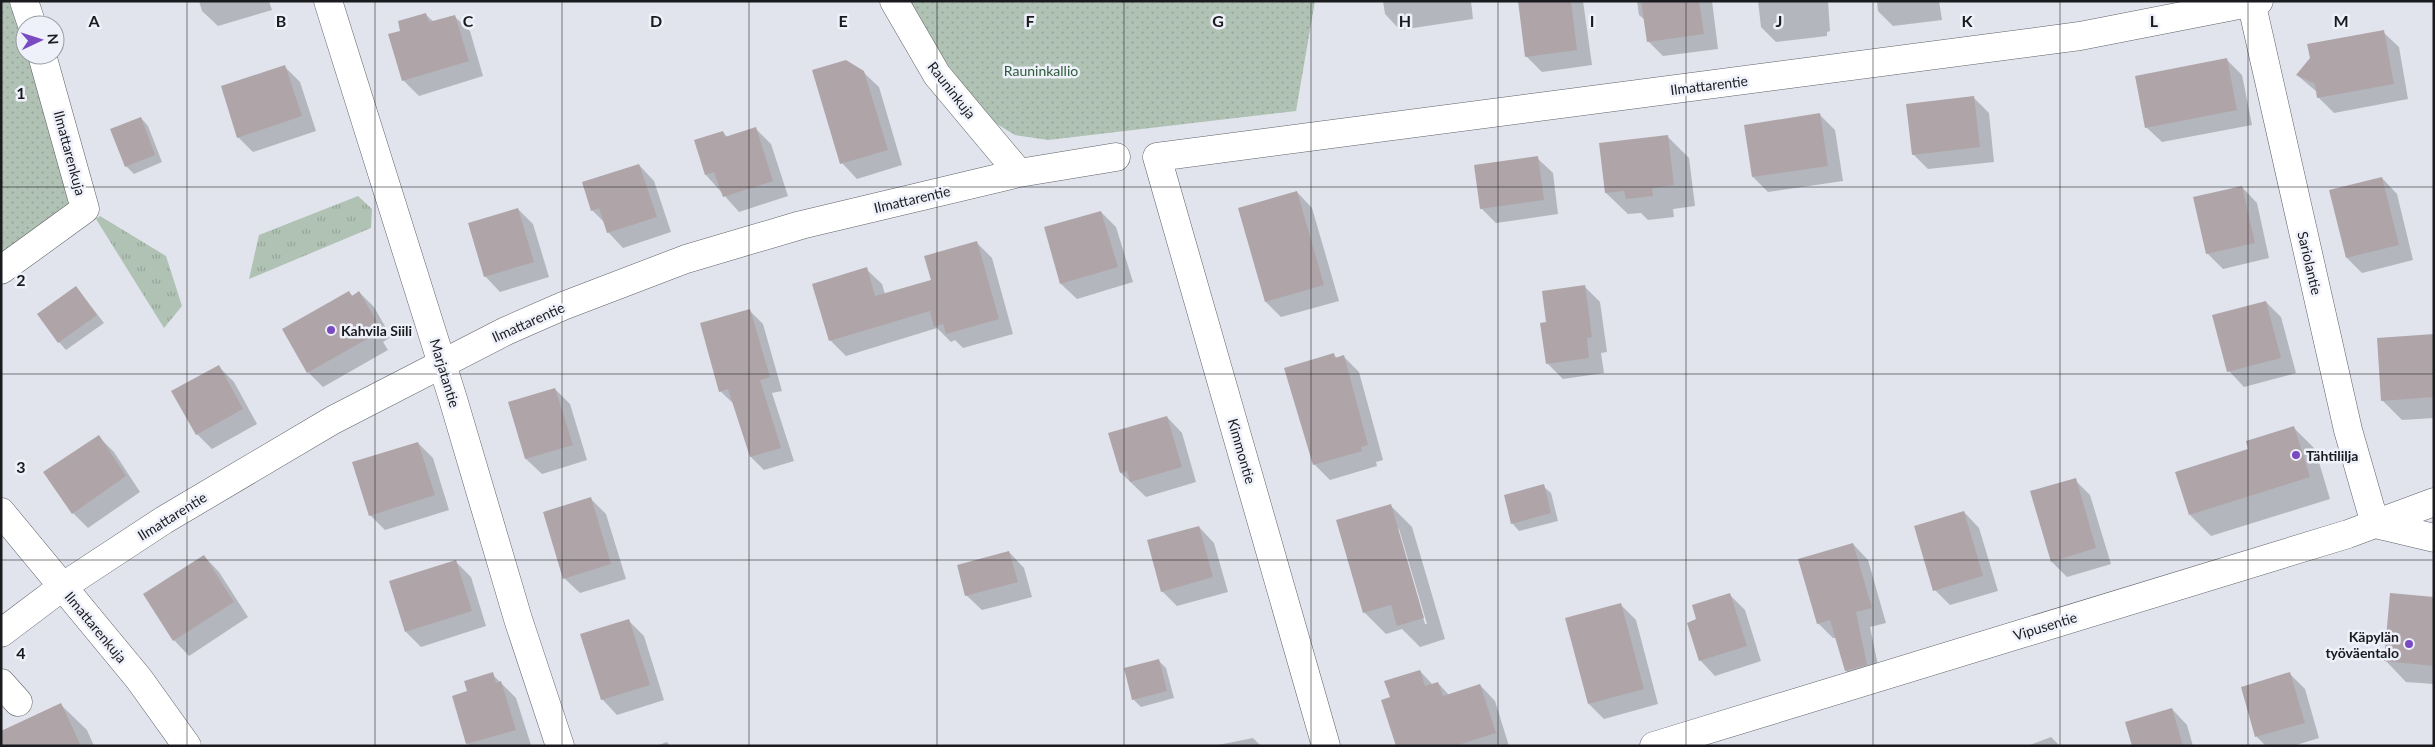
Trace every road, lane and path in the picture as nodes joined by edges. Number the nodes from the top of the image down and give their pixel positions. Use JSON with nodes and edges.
{"nodes":[{"id":1,"x":24,"y":1,"type":"edge"},
{"id":2,"x":328,"y":1,"type":"edge"},
{"id":3,"x":894,"y":1,"type":"edge"},
{"id":4,"x":2254,"y":2,"type":"edge"},
{"id":5,"x":29,"y":15,"type":"edge"},
{"id":6,"x":45,"y":65,"type":"edge"},
{"id":7,"x":1116,"y":157,"type":"dead end"},
{"id":8,"x":1157,"y":157,"type":"joint"},
{"id":9,"x":1019,"y":173,"type":"junction"},
{"id":10,"x":1,"y":270,"type":"edge"},
{"id":11,"x":442,"y":363,"type":"junction"},
{"id":12,"x":2434,"y":502,"type":"edge"},
{"id":13,"x":2,"y":513,"type":"edge"},
{"id":14,"x":2375,"y":524,"type":"junction"},
{"id":15,"x":2434,"y":538,"type":"edge"},
{"id":16,"x":62,"y":587,"type":"junction"},
{"id":17,"x":1,"y":633,"type":"edge"},
{"id":18,"x":187,"y":746,"type":"edge"},
{"id":19,"x":560,"y":746,"type":"edge"},
{"id":20,"x":1326,"y":746,"type":"edge"},
{"id":21,"x":1654,"y":746,"type":"edge"}],
"edges":[{"from":1,"to":5,"type":"street"},
{"from":2,"to":11,"type":"street","name":"Marjatantie"},
{"from":3,"to":9,"type":"street","name":"Rauninkuja"},
{"from":4,"to":8,"type":"street","name":"Ilmattarentie"},
{"from":4,"to":14,"type":"street","name":"Sariolantie"},
{"from":6,"to":10,"type":"street","name":"Ilmattarenkuja"},
{"from":7,"to":9,"type":"street","name":"Ilmattarentie"},
{"from":8,"to":20,"type":"street","name":"Kimmontie"},
{"from":9,"to":11,"type":"street","name":"Ilmattarentie"},
{"from":11,"to":16,"type":"street","name":"Ilmattarentie"},
{"from":11,"to":19,"type":"street","name":"Marjatantie"},
{"from":12,"to":14,"type":"street","name":"Vipusentie"},
{"from":13,"to":16,"type":"street","name":"Ilmattarenkuja"},
{"from":14,"to":15,"type":"street"},
{"from":14,"to":21,"type":"street","name":"Vipusentie"},
{"from":16,"to":17,"type":"street","name":"Ilmattarentie"},
{"from":16,"to":18,"type":"street","name":"Ilmattarenkuja"}]}
